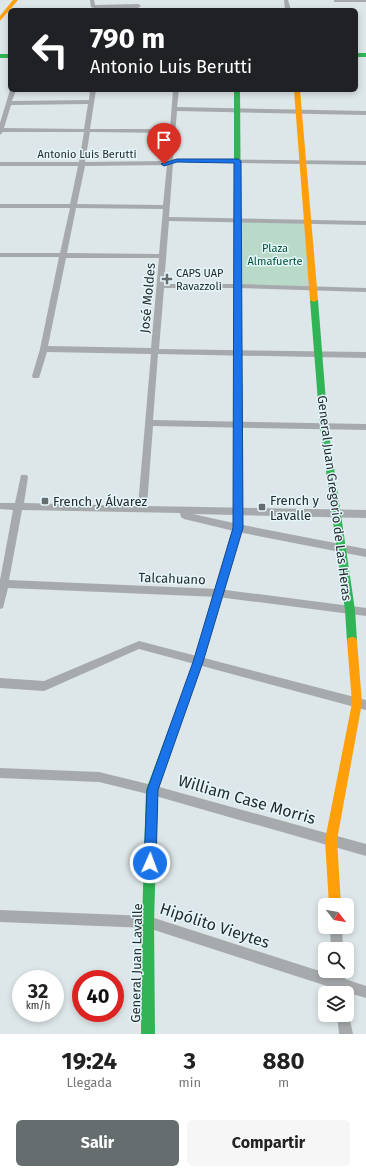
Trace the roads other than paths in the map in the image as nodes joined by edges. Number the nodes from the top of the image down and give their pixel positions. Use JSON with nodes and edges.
{"nodes":[{"id":1,"x":16,"y":0,"type":"edge"},
{"id":2,"x":92,"y":0,"type":"edge"},
{"id":3,"x":114,"y":0,"type":"edge"},
{"id":4,"x":336,"y":1,"type":"dead end"},
{"id":5,"x":366,"y":1,"type":"edge"},
{"id":6,"x":138,"y":6,"type":"dead end"},
{"id":7,"x":114,"y":7,"type":"junction"},
{"id":8,"x":9,"y":8,"type":"edge"},
{"id":9,"x":96,"y":8,"type":"edge"},
{"id":10,"x":8,"y":10,"type":"edge"},
{"id":11,"x":0,"y":19,"type":"edge"},
{"id":12,"x":13,"y":92,"type":"edge"},
{"id":13,"x":93,"y":92,"type":"edge"},
{"id":14,"x":176,"y":92,"type":"edge"},
{"id":15,"x":237,"y":92,"type":"edge"},
{"id":16,"x":297,"y":92,"type":"edge"},
{"id":17,"x":10,"y":102,"type":"junction"},
{"id":18,"x":91,"y":102,"type":"junction"},
{"id":19,"x":174,"y":110,"type":"junction"},
{"id":20,"x":237,"y":111,"type":"junction"},
{"id":21,"x":299,"y":112,"type":"junction"},
{"id":22,"x":366,"y":112,"type":"edge"},
{"id":23,"x":87,"y":130,"type":"junction"},
{"id":24,"x":0,"y":131,"type":"edge"},
{"id":25,"x":173,"y":131,"type":"junction"},
{"id":26,"x":238,"y":161,"type":"junction"},
{"id":27,"x":170,"y":162,"type":"junction"},
{"id":28,"x":303,"y":162,"type":"junction"},
{"id":29,"x":366,"y":163,"type":"edge"},
{"id":30,"x":0,"y":164,"type":"edge"},
{"id":31,"x":82,"y":164,"type":"junction"},
{"id":32,"x":74,"y":205,"type":"junction"},
{"id":33,"x":0,"y":206,"type":"edge"},
{"id":34,"x":166,"y":207,"type":"junction"},
{"id":35,"x":166,"y":219,"type":"junction"},
{"id":36,"x":238,"y":219,"type":"junction"},
{"id":37,"x":308,"y":222,"type":"junction"},
{"id":38,"x":366,"y":223,"type":"edge"},
{"id":39,"x":0,"y":255,"type":"edge"},
{"id":40,"x":64,"y":255,"type":"junction"},
{"id":41,"x":162,"y":256,"type":"junction"},
{"id":42,"x":160,"y":286,"type":"junction"},
{"id":43,"x":238,"y":286,"type":"junction"},
{"id":44,"x":313,"y":288,"type":"junction"},
{"id":45,"x":366,"y":290,"type":"edge"},
{"id":46,"x":44,"y":349,"type":"junction"},
{"id":47,"x":155,"y":351,"type":"junction"},
{"id":48,"x":238,"y":353,"type":"junction"},
{"id":49,"x":318,"y":354,"type":"junction"},
{"id":50,"x":366,"y":355,"type":"edge"},
{"id":51,"x":36,"y":376,"type":"dead end"},
{"id":52,"x":149,"y":423,"type":"junction"},
{"id":53,"x":238,"y":425,"type":"junction"},
{"id":54,"x":324,"y":427,"type":"junction"},
{"id":55,"x":366,"y":427,"type":"edge"},
{"id":56,"x":24,"y":477,"type":"dead end"},
{"id":57,"x":0,"y":506,"type":"edge"},
{"id":58,"x":19,"y":506,"type":"junction"},
{"id":59,"x":142,"y":509,"type":"junction"},
{"id":60,"x":167,"y":510,"type":"junction"},
{"id":61,"x":238,"y":512,"type":"junction"},
{"id":62,"x":336,"y":514,"type":"junction"},
{"id":63,"x":366,"y":514,"type":"edge"},
{"id":64,"x":238,"y":528,"type":"junction"},
{"id":65,"x":341,"y":548,"type":"junction"},
{"id":66,"x":366,"y":553,"type":"edge"},
{"id":67,"x":2,"y":584,"type":"edge"},
{"id":68,"x":218,"y":593,"type":"junction"},
{"id":69,"x":0,"y":605,"type":"edge"},
{"id":70,"x":350,"y":610,"type":"junction"},
{"id":71,"x":366,"y":612,"type":"edge"},
{"id":72,"x":198,"y":662,"type":"junction"},
{"id":73,"x":0,"y":683,"type":"edge"},
{"id":74,"x":362,"y":704,"type":"edge"},
{"id":75,"x":0,"y":772,"type":"edge"},
{"id":76,"x":152,"y":790,"type":"junction"},
{"id":77,"x":331,"y":840,"type":"junction"},
{"id":78,"x":366,"y":850,"type":"edge"},
{"id":79,"x":335,"y":898,"type":"edge"},
{"id":80,"x":0,"y":916,"type":"edge"},
{"id":81,"x":148,"y":922,"type":"junction"},
{"id":82,"x":339,"y":982,"type":"edge"},
{"id":83,"x":366,"y":992,"type":"edge"},
{"id":84,"x":344,"y":1022,"type":"edge"},
{"id":85,"x":148,"y":1034,"type":"edge"},
{"id":86,"x":346,"y":1034,"type":"edge"}],
"edges":[{"from":1,"to":8,"type":"street"},
{"from":2,"to":9,"type":"street"},
{"from":3,"to":7,"type":"street"},
{"from":4,"to":5,"type":"street"},
{"from":6,"to":7,"type":"street"},
{"from":7,"to":9,"type":"street"},
{"from":10,"to":11,"type":"street"},
{"from":12,"to":17,"type":"street"},
{"from":13,"to":18,"type":"street"},
{"from":14,"to":19,"type":"street","name":"José Moldes"},
{"from":15,"to":20,"type":"street","name":"General Juan Lavalle"},
{"from":16,"to":21,"type":"street","name":"General Juan Gregorio de Las Heras"},
{"from":17,"to":18,"type":"street"},
{"from":17,"to":24,"type":"street"},
{"from":18,"to":23,"type":"street"},
{"from":19,"to":20,"type":"street"},
{"from":19,"to":25,"type":"street","name":"José Moldes"},
{"from":20,"to":21,"type":"street"},
{"from":20,"to":26,"type":"street","name":"General Juan Lavalle"},
{"from":21,"to":22,"type":"street"},
{"from":21,"to":28,"type":"street","name":"General Juan Gregorio de Las Heras"},
{"from":23,"to":24,"type":"street"},
{"from":23,"to":25,"type":"street"},
{"from":23,"to":31,"type":"street"},
{"from":25,"to":27,"type":"street","name":"José Moldes"},
{"from":26,"to":27,"type":"street","name":"Antonio Luis Berutti"},
{"from":26,"to":28,"type":"street","name":"Antonio Luis Berutti"},
{"from":26,"to":36,"type":"street","name":"General Juan Lavalle"},
{"from":27,"to":31,"type":"street","name":"Antonio Luis Berutti"},
{"from":27,"to":34,"type":"street","name":"José Moldes"},
{"from":28,"to":29,"type":"street","name":"Antonio Luis Berutti"},
{"from":28,"to":37,"type":"street","name":"General Juan Gregorio de Las Heras"},
{"from":30,"to":31,"type":"street","name":"Antonio Luis Berutti"},
{"from":31,"to":32,"type":"street"},
{"from":32,"to":33,"type":"street"},
{"from":32,"to":34,"type":"street"},
{"from":32,"to":40,"type":"street"},
{"from":34,"to":35,"type":"street","name":"José Moldes"},
{"from":35,"to":36,"type":"street"},
{"from":35,"to":41,"type":"street","name":"José Moldes"},
{"from":36,"to":37,"type":"street"},
{"from":36,"to":43,"type":"street","name":"General Juan Lavalle"},
{"from":37,"to":38,"type":"street"},
{"from":37,"to":44,"type":"street","name":"General Juan Gregorio de Las Heras"},
{"from":39,"to":40,"type":"street"},
{"from":40,"to":41,"type":"street"},
{"from":40,"to":46,"type":"street"},
{"from":41,"to":42,"type":"street","name":"José Moldes"},
{"from":42,"to":43,"type":"street"},
{"from":42,"to":47,"type":"street","name":"José Moldes"},
{"from":43,"to":44,"type":"street"},
{"from":43,"to":48,"type":"street","name":"General Juan Lavalle"},
{"from":44,"to":45,"type":"street"},
{"from":44,"to":49,"type":"street","name":"General Juan Gregorio de Las Heras"},
{"from":46,"to":47,"type":"street"},
{"from":46,"to":51,"type":"street"},
{"from":47,"to":48,"type":"street"},
{"from":47,"to":52,"type":"street","name":"José Moldes"},
{"from":48,"to":49,"type":"street"},
{"from":48,"to":53,"type":"street","name":"General Juan Lavalle"},
{"from":49,"to":50,"type":"street"},
{"from":49,"to":54,"type":"street","name":"General Juan Gregorio de Las Heras"},
{"from":52,"to":53,"type":"street"},
{"from":52,"to":59,"type":"street","name":"José Moldes"},
{"from":53,"to":54,"type":"street"},
{"from":53,"to":61,"type":"street","name":"General Juan Lavalle"},
{"from":54,"to":55,"type":"street"},
{"from":54,"to":62,"type":"street","name":"General Juan Gregorio de Las Heras"},
{"from":56,"to":58,"type":"street"},
{"from":57,"to":58,"type":"street"},
{"from":58,"to":59,"type":"street"},
{"from":58,"to":67,"type":"street"},
{"from":59,"to":60,"type":"street"},
{"from":60,"to":61,"type":"street"},
{"from":60,"to":64,"type":"street"},
{"from":61,"to":62,"type":"street"},
{"from":61,"to":64,"type":"street","name":"General Juan Lavalle"},
{"from":62,"to":63,"type":"street"},
{"from":62,"to":65,"type":"street","name":"General Juan Gregorio de Las Heras"},
{"from":64,"to":65,"type":"street"},
{"from":64,"to":68,"type":"street","name":"General Juan Lavalle"},
{"from":65,"to":66,"type":"street"},
{"from":65,"to":70,"type":"street","name":"General Juan Gregorio de Las Heras"},
{"from":67,"to":68,"type":"street","name":"Talcahuano"},
{"from":67,"to":69,"type":"street"},
{"from":68,"to":70,"type":"street","name":"Talcahuano"},
{"from":68,"to":72,"type":"street","name":"General Juan Lavalle"},
{"from":70,"to":71,"type":"street","name":"Talcahuano"},
{"from":70,"to":74,"type":"street","name":"General Juan Gregorio de Las Heras"},
{"from":72,"to":73,"type":"street"},
{"from":72,"to":74,"type":"street"},
{"from":72,"to":76,"type":"street","name":"General Juan Lavalle"},
{"from":74,"to":77,"type":"street","name":"General Juan Gregorio de Las Heras"},
{"from":75,"to":76,"type":"street","name":"William Case Morris"},
{"from":76,"to":77,"type":"street","name":"William Case Morris"},
{"from":76,"to":81,"type":"street","name":"General Juan Lavalle"},
{"from":77,"to":78,"type":"street","name":"William Case Morris"},
{"from":77,"to":79,"type":"street","name":"General Juan Gregorio de Las Heras"},
{"from":80,"to":81,"type":"street","name":"Hipólito Vieytes"},
{"from":81,"to":82,"type":"street","name":"Hipólito Vieytes"},
{"from":81,"to":85,"type":"street","name":"General Juan Lavalle"},
{"from":82,"to":83,"type":"street","name":"Hipólito Vieytes"},
{"from":84,"to":86,"type":"street"}]}
